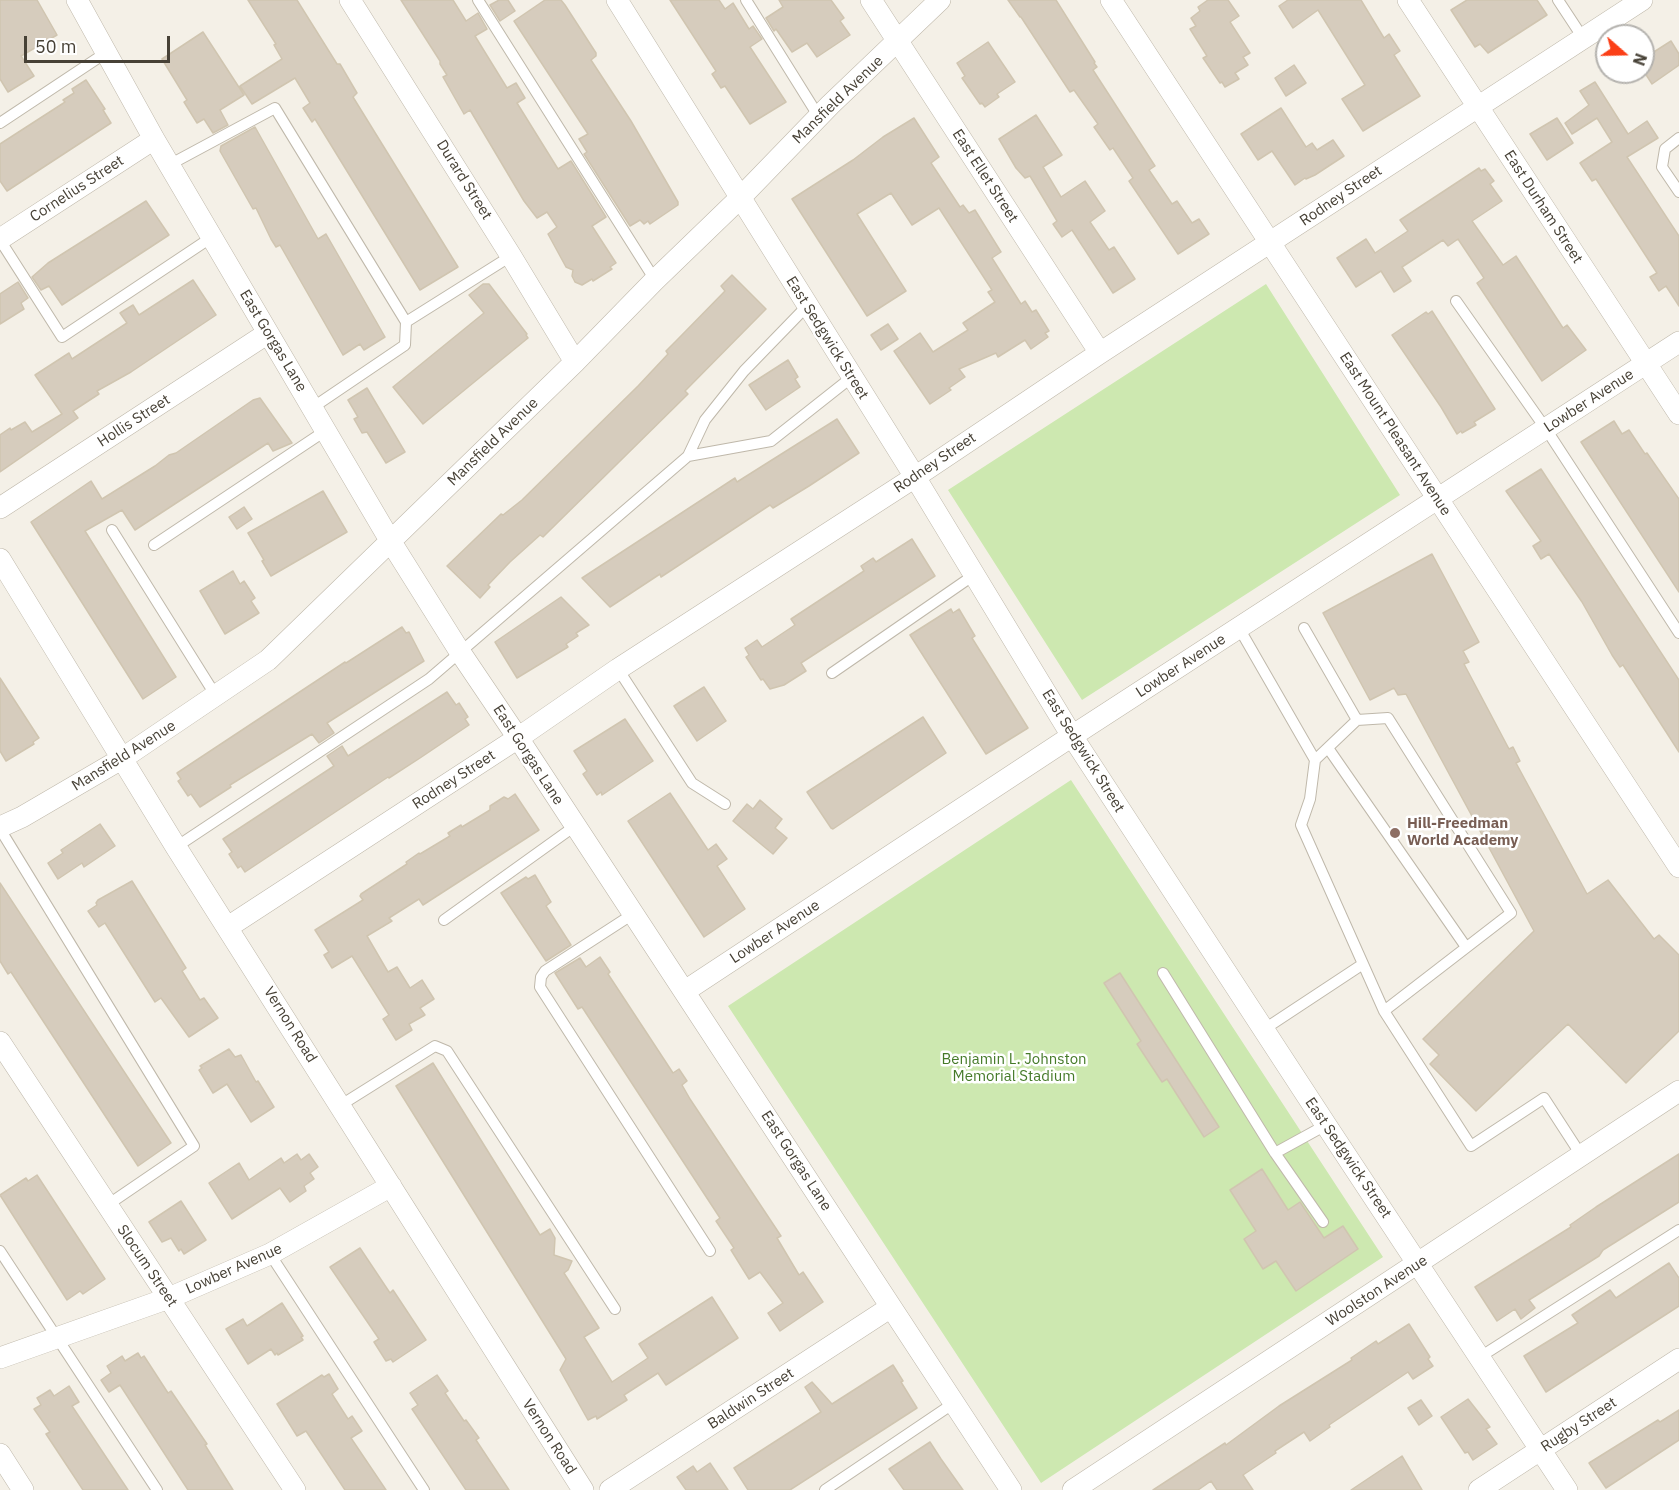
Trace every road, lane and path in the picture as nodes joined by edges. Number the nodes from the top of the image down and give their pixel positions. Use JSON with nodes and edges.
{"nodes":[{"id":1,"x":77,"y":0,"type":"edge"},
{"id":2,"x":350,"y":0,"type":"edge"},
{"id":3,"x":478,"y":0,"type":"edge"},
{"id":4,"x":617,"y":0,"type":"edge"},
{"id":5,"x":746,"y":0,"type":"edge"},
{"id":6,"x":871,"y":0,"type":"edge"},
{"id":7,"x":940,"y":0,"type":"edge"},
{"id":8,"x":1111,"y":0,"type":"edge"},
{"id":9,"x":1408,"y":0,"type":"edge"},
{"id":10,"x":1558,"y":0,"type":"edge"},
{"id":11,"x":1642,"y":0,"type":"edge"},
{"id":12,"x":1583,"y":38,"type":"junction"},
{"id":13,"x":898,"y":42,"type":"junction"},
{"id":14,"x":107,"y":52,"type":"junction"},
{"id":15,"x":1478,"y":108,"type":"junction"},
{"id":16,"x":819,"y":117,"type":"junction"},
{"id":17,"x":0,"y":123,"type":"edge"},
{"id":18,"x":1679,"y":138,"type":"edge"},
{"id":19,"x":154,"y":139,"type":"junction"},
{"id":20,"x":169,"y":165,"type":"junction"},
{"id":21,"x":1679,"y":192,"type":"edge"},
{"id":22,"x":740,"y":198,"type":"junction"},
{"id":23,"x":212,"y":237,"type":"junction"},
{"id":24,"x":0,"y":240,"type":"edge"},
{"id":25,"x":1270,"y":243,"type":"junction"},
{"id":26,"x":511,"y":256,"type":"junction"},
{"id":27,"x":655,"y":280,"type":"junction"},
{"id":28,"x":1456,"y":301,"type":"dead end"},
{"id":29,"x":807,"y":306,"type":"junction"},
{"id":30,"x":406,"y":322,"type":"junction"},
{"id":31,"x":268,"y":333,"type":"junction"},
{"id":32,"x":1679,"y":342,"type":"edge"},
{"id":33,"x":1100,"y":353,"type":"junction"},
{"id":34,"x":575,"y":362,"type":"junction"},
{"id":35,"x":1646,"y":364,"type":"junction"},
{"id":36,"x":852,"y":377,"type":"junction"},
{"id":37,"x":312,"y":408,"type":"junction"},
{"id":38,"x":1679,"y":414,"type":"edge"},
{"id":39,"x":1546,"y":429,"type":"junction"},
{"id":40,"x":326,"y":431,"type":"junction"},
{"id":41,"x":688,"y":456,"type":"junction"},
{"id":42,"x":915,"y":477,"type":"junction"},
{"id":43,"x":1438,"y":498,"type":"junction"},
{"id":44,"x":0,"y":508,"type":"edge"},
{"id":45,"x":112,"y":530,"type":"dead end"},
{"id":46,"x":391,"y":542,"type":"junction"},
{"id":47,"x":154,"y":545,"type":"dead end"},
{"id":48,"x":0,"y":559,"type":"edge"},
{"id":49,"x":975,"y":575,"type":"junction"},
{"id":50,"x":1239,"y":628,"type":"junction"},
{"id":51,"x":1304,"y":628,"type":"dead end"},
{"id":52,"x":1679,"y":633,"type":"edge"},
{"id":53,"x":460,"y":652,"type":"junction"},
{"id":54,"x":618,"y":669,"type":"junction"},
{"id":55,"x":832,"y":673,"type":"dead end"},
{"id":56,"x":216,"y":696,"type":"junction"},
{"id":57,"x":1357,"y":720,"type":"junction"},
{"id":58,"x":1072,"y":736,"type":"junction"},
{"id":59,"x":518,"y":738,"type":"junction"},
{"id":60,"x":1328,"y":748,"type":"junction"},
{"id":61,"x":123,"y":758,"type":"junction"},
{"id":62,"x":1315,"y":760,"type":"junction"},
{"id":63,"x":724,"y":804,"type":"dead end"},
{"id":64,"x":2,"y":823,"type":"edge"},
{"id":65,"x":575,"y":826,"type":"junction"},
{"id":66,"x":176,"y":847,"type":"junction"},
{"id":67,"x":1679,"y":867,"type":"edge"},
{"id":68,"x":633,"y":914,"type":"junction"},
{"id":69,"x":444,"y":920,"type":"dead end"},
{"id":70,"x":228,"y":927,"type":"junction"},
{"id":71,"x":1466,"y":947,"type":"junction"},
{"id":72,"x":1364,"y":964,"type":"junction"},
{"id":73,"x":1163,"y":973,"type":"dead end"},
{"id":74,"x":685,"y":991,"type":"junction"},
{"id":75,"x":1384,"y":1011,"type":"junction"},
{"id":76,"x":1263,"y":1030,"type":"junction"},
{"id":77,"x":0,"y":1042,"type":"edge"},
{"id":78,"x":1679,"y":1091,"type":"edge"},
{"id":79,"x":341,"y":1105,"type":"junction"},
{"id":80,"x":1326,"y":1125,"type":"junction"},
{"id":81,"x":1275,"y":1153,"type":"junction"},
{"id":82,"x":1581,"y":1155,"type":"junction"},
{"id":83,"x":391,"y":1185,"type":"junction"},
{"id":84,"x":106,"y":1206,"type":"junction"},
{"id":85,"x":1323,"y":1222,"type":"dead end"},
{"id":86,"x":1679,"y":1230,"type":"edge"},
{"id":87,"x":0,"y":1251,"type":"edge"},
{"id":88,"x":710,"y":1251,"type":"dead end"},
{"id":89,"x":270,"y":1254,"type":"junction"},
{"id":90,"x":1419,"y":1264,"type":"junction"},
{"id":91,"x":169,"y":1298,"type":"junction"},
{"id":92,"x":891,"y":1307,"type":"junction"},
{"id":93,"x":615,"y":1309,"type":"dead end"},
{"id":94,"x":56,"y":1338,"type":"junction"},
{"id":95,"x":1480,"y":1357,"type":"junction"},
{"id":96,"x":0,"y":1358,"type":"edge"},
{"id":97,"x":1679,"y":1359,"type":"edge"},
{"id":98,"x":954,"y":1403,"type":"junction"},
{"id":99,"x":1541,"y":1450,"type":"junction"},
{"id":100,"x":1,"y":1457,"type":"edge"},
{"id":101,"x":23,"y":1490,"type":"edge"},
{"id":102,"x":157,"y":1490,"type":"edge"},
{"id":103,"x":295,"y":1490,"type":"edge"},
{"id":104,"x":424,"y":1490,"type":"edge"},
{"id":105,"x":583,"y":1490,"type":"edge"},
{"id":106,"x":610,"y":1490,"type":"edge"},
{"id":107,"x":825,"y":1490,"type":"edge"},
{"id":108,"x":1011,"y":1490,"type":"edge"},
{"id":109,"x":1073,"y":1490,"type":"edge"},
{"id":110,"x":1479,"y":1490,"type":"edge"},
{"id":111,"x":1568,"y":1490,"type":"edge"}],
"edges":[{"from":1,"to":14,"type":"street","name":"East Gorgas Lane"},
{"from":2,"to":26,"type":"street","name":"Durard Street"},
{"from":3,"to":27,"type":"lane"},
{"from":4,"to":22,"type":"street","name":"East Sedgwick Street"},
{"from":5,"to":16,"type":"lane"},
{"from":6,"to":13,"type":"street","name":"East Ellet Street"},
{"from":7,"to":13,"type":"street","name":"Mansfield Avenue"},
{"from":8,"to":25,"type":"street","name":"East Mount Pleasant Avenue"},
{"from":9,"to":15,"type":"street","name":"East Durham Street"},
{"from":10,"to":12,"type":"lane"},
{"from":11,"to":12,"type":"street","name":"Rodney Street"},
{"from":12,"to":15,"type":"street","name":"Rodney Street"},
{"from":13,"to":16,"type":"street","name":"Mansfield Avenue"},
{"from":13,"to":33,"type":"street","name":"East Ellet Street"},
{"from":14,"to":17,"type":"lane"},
{"from":14,"to":19,"type":"street","name":"East Gorgas Lane"},
{"from":15,"to":25,"type":"street","name":"Rodney Street"},
{"from":15,"to":35,"type":"street","name":"East Durham Street"},
{"from":16,"to":22,"type":"street","name":"Mansfield Avenue"},
{"from":18,"to":21,"type":"lane"},
{"from":19,"to":20,"type":"street","name":"East Gorgas Lane"},
{"from":19,"to":24,"type":"street","name":"Cornelius Street"},
{"from":20,"to":23,"type":"street","name":"East Gorgas Lane"},
{"from":20,"to":30,"type":"lane"},
{"from":22,"to":27,"type":"street","name":"Mansfield Avenue"},
{"from":22,"to":29,"type":"street","name":"East Sedgwick Street"},
{"from":23,"to":24,"type":"lane"},
{"from":23,"to":31,"type":"street","name":"East Gorgas Lane"},
{"from":25,"to":33,"type":"street","name":"Rodney Street"},
{"from":25,"to":43,"type":"street","name":"East Mount Pleasant Avenue"},
{"from":26,"to":30,"type":"lane"},
{"from":26,"to":34,"type":"street","name":"Durard Street"},
{"from":27,"to":34,"type":"street","name":"Mansfield Avenue"},
{"from":28,"to":39,"type":"lane"},
{"from":29,"to":36,"type":"street","name":"East Sedgwick Street"},
{"from":29,"to":41,"type":"lane"},
{"from":30,"to":37,"type":"lane"},
{"from":31,"to":37,"type":"street","name":"East Gorgas Lane"},
{"from":31,"to":44,"type":"street","name":"Hollis Street"},
{"from":32,"to":35,"type":"street","name":"Lowber Avenue"},
{"from":33,"to":42,"type":"street","name":"Rodney Street"},
{"from":34,"to":46,"type":"street","name":"Mansfield Avenue"},
{"from":35,"to":38,"type":"street","name":"East Durham Street"},
{"from":35,"to":39,"type":"street","name":"Lowber Avenue"},
{"from":36,"to":41,"type":"lane"},
{"from":36,"to":42,"type":"street","name":"East Sedgwick Street"},
{"from":37,"to":40,"type":"street","name":"East Gorgas Lane"},
{"from":39,"to":43,"type":"street","name":"Lowber Avenue"},
{"from":39,"to":52,"type":"lane"},
{"from":40,"to":46,"type":"street","name":"East Gorgas Lane"},
{"from":40,"to":47,"type":"lane"},
{"from":41,"to":53,"type":"lane"},
{"from":42,"to":49,"type":"street","name":"East Sedgwick Street"},
{"from":42,"to":54,"type":"street","name":"Rodney Street"},
{"from":43,"to":50,"type":"street","name":"Lowber Avenue"},
{"from":43,"to":67,"type":"street","name":"East Mount Pleasant Avenue"},
{"from":45,"to":56,"type":"lane"},
{"from":46,"to":53,"type":"street","name":"East Gorgas Lane"},
{"from":46,"to":56,"type":"street","name":"Mansfield Avenue"},
{"from":48,"to":61,"type":"street","name":"Vernon Road"},
{"from":49,"to":55,"type":"lane"},
{"from":49,"to":58,"type":"street","name":"East Sedgwick Street"},
{"from":50,"to":58,"type":"street","name":"Lowber Avenue"},
{"from":50,"to":62,"type":"lane"},
{"from":51,"to":57,"type":"lane"},
{"from":53,"to":59,"type":"street","name":"East Gorgas Lane"},
{"from":53,"to":66,"type":"lane"},
{"from":54,"to":59,"type":"street","name":"Rodney Street"},
{"from":54,"to":63,"type":"lane"},
{"from":56,"to":61,"type":"street","name":"Mansfield Avenue"},
{"from":57,"to":60,"type":"lane"},
{"from":57,"to":71,"type":"lane"},
{"from":58,"to":74,"type":"street","name":"Lowber Avenue"},
{"from":58,"to":76,"type":"street","name":"East Sedgwick Street"},
{"from":59,"to":65,"type":"street","name":"East Gorgas Lane"},
{"from":59,"to":70,"type":"street","name":"Rodney Street"},
{"from":60,"to":62,"type":"lane"},
{"from":60,"to":71,"type":"lane"},
{"from":61,"to":64,"type":"street","name":"Mansfield Avenue"},
{"from":61,"to":66,"type":"street","name":"Vernon Road"},
{"from":62,"to":72,"type":"lane"},
{"from":64,"to":84,"type":"lane"},
{"from":65,"to":68,"type":"street","name":"East Gorgas Lane"},
{"from":65,"to":69,"type":"lane"},
{"from":66,"to":70,"type":"street","name":"Vernon Road"},
{"from":68,"to":74,"type":"street","name":"East Gorgas Lane"},
{"from":68,"to":88,"type":"lane"},
{"from":70,"to":79,"type":"street","name":"Vernon Road"},
{"from":71,"to":75,"type":"lane"},
{"from":72,"to":75,"type":"lane"},
{"from":72,"to":76,"type":"lane"},
{"from":73,"to":81,"type":"lane"},
{"from":74,"to":92,"type":"street","name":"East Gorgas Lane"},
{"from":75,"to":82,"type":"lane"},
{"from":76,"to":80,"type":"street","name":"East Sedgwick Street"},
{"from":77,"to":84,"type":"street","name":"Slocum Street"},
{"from":78,"to":82,"type":"street","name":"Woolston Avenue"},
{"from":79,"to":83,"type":"street","name":"Vernon Road"},
{"from":79,"to":93,"type":"lane"},
{"from":80,"to":81,"type":"lane"},
{"from":80,"to":90,"type":"street","name":"East Sedgwick Street"},
{"from":81,"to":85,"type":"lane"},
{"from":82,"to":90,"type":"street","name":"Woolston Avenue"},
{"from":83,"to":89,"type":"street","name":"Lowber Avenue"},
{"from":83,"to":105,"type":"street","name":"Vernon Road"},
{"from":84,"to":91,"type":"street","name":"Slocum Street"},
{"from":86,"to":95,"type":"lane"},
{"from":87,"to":94,"type":"lane"},
{"from":89,"to":91,"type":"street","name":"Lowber Avenue"},
{"from":89,"to":104,"type":"lane"},
{"from":90,"to":95,"type":"street","name":"East Sedgwick Street"},
{"from":90,"to":109,"type":"street","name":"Woolston Avenue"},
{"from":91,"to":94,"type":"street","name":"Lowber Avenue"},
{"from":91,"to":103,"type":"street","name":"Slocum Street"},
{"from":92,"to":98,"type":"street","name":"East Gorgas Lane"},
{"from":92,"to":106,"type":"street","name":"Baldwin Street"},
{"from":94,"to":96,"type":"street","name":"Lowber Avenue"},
{"from":94,"to":102,"type":"lane"},
{"from":95,"to":99,"type":"street","name":"East Sedgwick Street"},
{"from":97,"to":99,"type":"street","name":"Rugby Street"},
{"from":98,"to":107,"type":"lane"},
{"from":98,"to":108,"type":"street","name":"East Gorgas Lane"},
{"from":99,"to":110,"type":"street","name":"Rugby Street"},
{"from":99,"to":111,"type":"street","name":"East Sedgwick Street"},
{"from":100,"to":101,"type":"street"}]}
